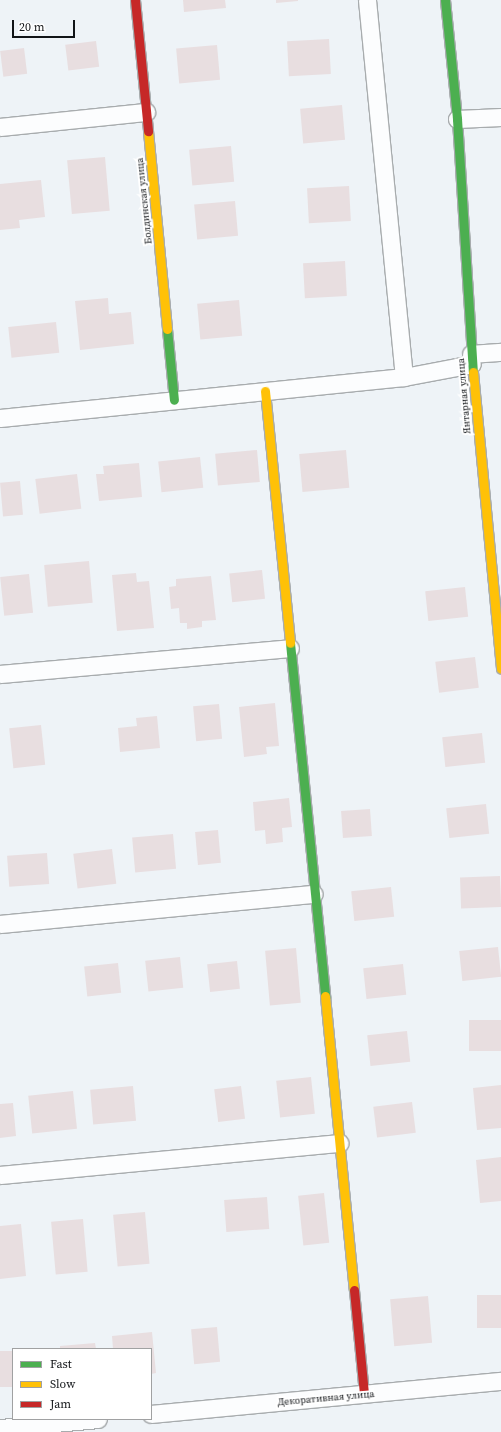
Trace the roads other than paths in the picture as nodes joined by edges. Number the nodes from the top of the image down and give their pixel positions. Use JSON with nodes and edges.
{"nodes":[{"id":1,"x":135,"y":0,"type":"edge"},
{"id":2,"x":367,"y":0,"type":"edge"},
{"id":3,"x":445,"y":0,"type":"edge"},
{"id":4,"x":146,"y":112,"type":"junction"},
{"id":5,"x":501,"y":117,"type":"edge"},
{"id":6,"x":457,"y":119,"type":"junction"},
{"id":7,"x":0,"y":127,"type":"edge"},
{"id":8,"x":501,"y":352,"type":"edge"},
{"id":9,"x":471,"y":359,"type":"junction"},
{"id":10,"x":404,"y":377,"type":"junction"},
{"id":11,"x":265,"y":391,"type":"junction"},
{"id":12,"x":174,"y":400,"type":"junction"},
{"id":13,"x":0,"y":418,"type":"edge"},
{"id":14,"x":290,"y":648,"type":"junction"},
{"id":15,"x":501,"y":669,"type":"edge"},
{"id":16,"x":0,"y":674,"type":"edge"},
{"id":17,"x":314,"y":894,"type":"junction"},
{"id":18,"x":0,"y":924,"type":"edge"},
{"id":19,"x":339,"y":1143,"type":"junction"},
{"id":20,"x":0,"y":1174,"type":"edge"},
{"id":21,"x":501,"y":1381,"type":"edge"},
{"id":22,"x":364,"y":1394,"type":"junction"},
{"id":23,"x":152,"y":1414,"type":"edge"},
{"id":24,"x":87,"y":1420,"type":"edge"},
{"id":25,"x":0,"y":1428,"type":"edge"}],
"edges":[{"from":1,"to":4,"type":"street","name":"Болдинская улица"},
{"from":2,"to":10,"type":"street"},
{"from":3,"to":6,"type":"street","name":"Янтарная улица"},
{"from":4,"to":7,"type":"street"},
{"from":4,"to":12,"type":"street","name":"Болдинская улица"},
{"from":5,"to":6,"type":"street"},
{"from":6,"to":9,"type":"street","name":"Янтарная улица"},
{"from":8,"to":9,"type":"street"},
{"from":9,"to":10,"type":"street"},
{"from":9,"to":15,"type":"street","name":"Янтарная улица"},
{"from":10,"to":11,"type":"street"},
{"from":11,"to":12,"type":"street"},
{"from":11,"to":14,"type":"street"},
{"from":12,"to":13,"type":"street"},
{"from":14,"to":16,"type":"street"},
{"from":14,"to":17,"type":"street"},
{"from":17,"to":18,"type":"street"},
{"from":17,"to":19,"type":"street"},
{"from":19,"to":20,"type":"street"},
{"from":19,"to":22,"type":"street"},
{"from":21,"to":22,"type":"street","name":"Декоративная улица"},
{"from":22,"to":23,"type":"street","name":"Декоративная улица"},
{"from":24,"to":25,"type":"street"}]}
